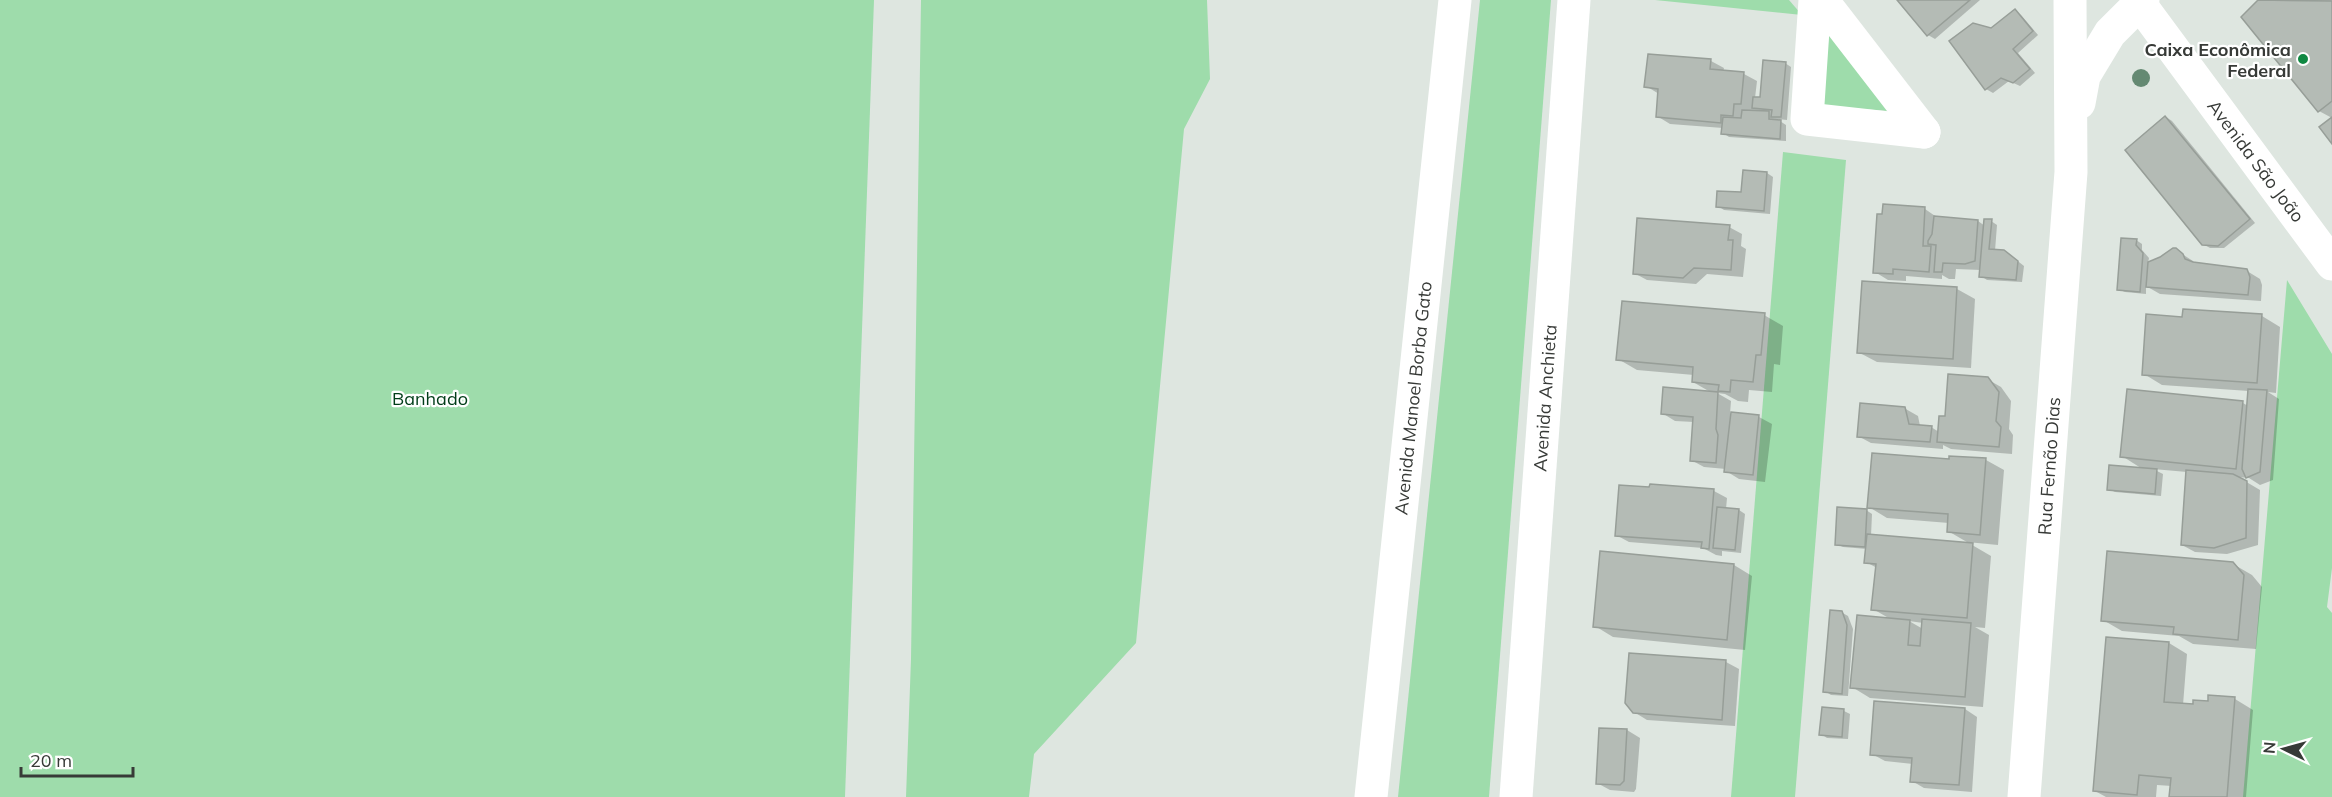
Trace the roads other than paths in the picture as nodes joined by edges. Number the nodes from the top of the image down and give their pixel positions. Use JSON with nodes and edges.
{"nodes":[{"id":1,"x":1455,"y":0,"type":"edge"},
{"id":2,"x":1574,"y":0,"type":"edge"},
{"id":3,"x":1815,"y":0,"type":"edge"},
{"id":4,"x":1822,"y":0,"type":"edge"},
{"id":5,"x":2070,"y":0,"type":"edge"},
{"id":6,"x":2139,"y":1,"type":"edge"},
{"id":7,"x":2072,"y":135,"type":"junction"},
{"id":8,"x":2332,"y":264,"type":"edge"},
{"id":9,"x":1371,"y":797,"type":"edge"},
{"id":10,"x":1516,"y":797,"type":"edge"},
{"id":11,"x":2024,"y":797,"type":"edge"}],
"edges":[{"from":1,"to":9,"type":"main road","name":"Avenida Manoel Borba Gato"},
{"from":2,"to":10,"type":"main road","name":"Avenida Anchieta"},
{"from":3,"to":4,"type":"main road"},
{"from":5,"to":7,"type":"main road","name":"Rua Fernão Dias"},
{"from":6,"to":7,"type":"main road","name":"Rua Fernão Dias"},
{"from":6,"to":8,"type":"main road","name":"Avenida São João"},
{"from":7,"to":11,"type":"main road","name":"Rua Fernão Dias"}]}
